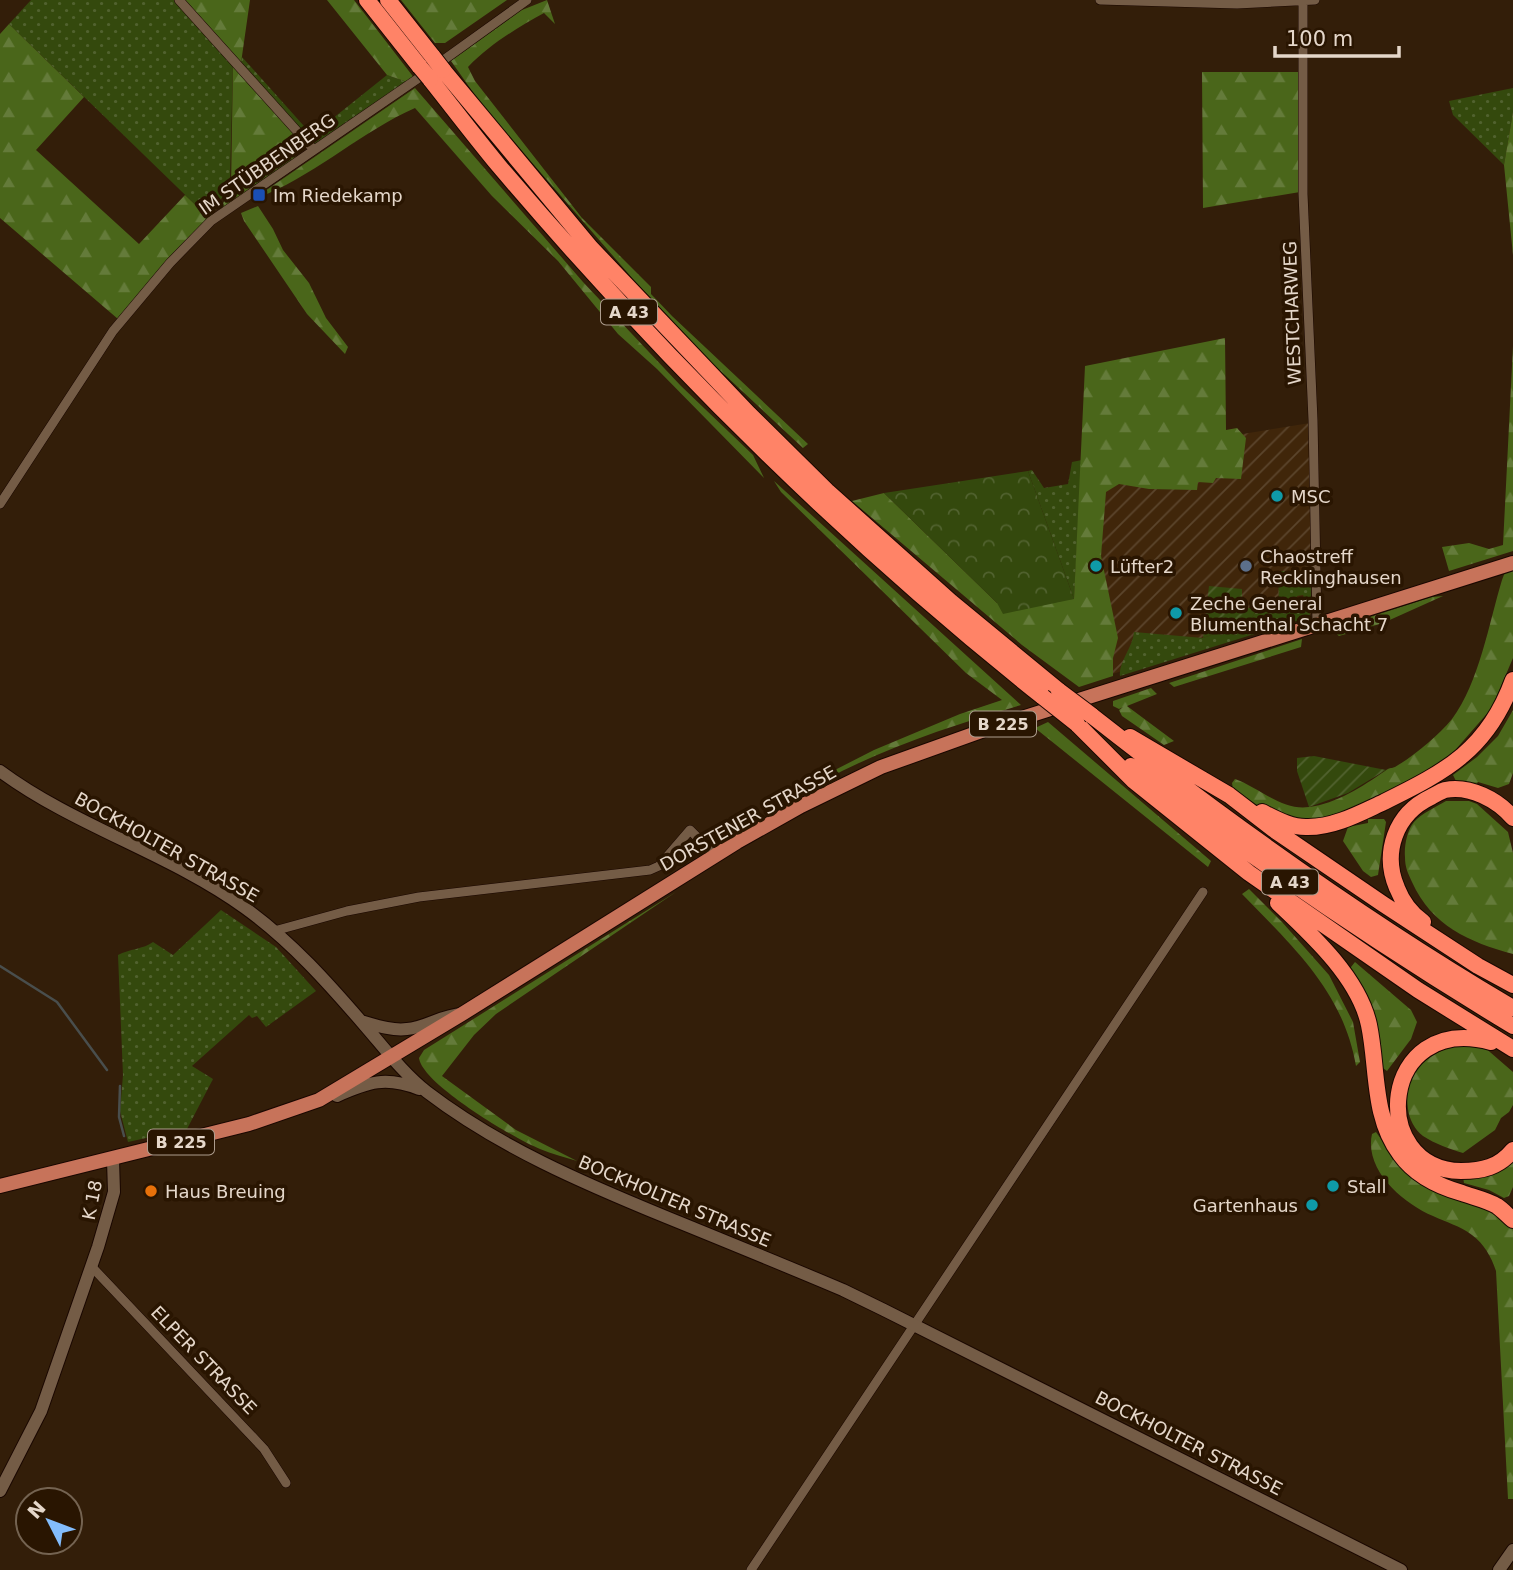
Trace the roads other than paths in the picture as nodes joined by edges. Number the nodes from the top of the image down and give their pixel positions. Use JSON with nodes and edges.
{"nodes":[{"id":1,"x":178,"y":0,"type":"edge"},
{"id":2,"x":367,"y":0,"type":"edge"},
{"id":3,"x":388,"y":0,"type":"edge"},
{"id":4,"x":527,"y":0,"type":"edge"},
{"id":5,"x":1101,"y":0,"type":"edge"},
{"id":6,"x":1315,"y":0,"type":"edge"},
{"id":7,"x":1303,"y":1,"type":"edge"},
{"id":8,"x":431,"y":68,"type":"junction"},
{"id":9,"x":314,"y":150,"type":"junction"},
{"id":10,"x":0,"y":504,"type":"edge"},
{"id":11,"x":1507,"y":564,"type":"edge"},
{"id":12,"x":1318,"y":625,"type":"junction"},
{"id":13,"x":1513,"y":680,"type":"edge"},
{"id":14,"x":1084,"y":720,"type":"junction"},
{"id":15,"x":0,"y":771,"type":"edge"},
{"id":16,"x":1229,"y":796,"type":"junction"},
{"id":17,"x":1513,"y":818,"type":"edge"},
{"id":18,"x":716,"y":856,"type":"junction"},
{"id":19,"x":1249,"y":873,"type":"junction"},
{"id":20,"x":1203,"y":892,"type":"dead end"},
{"id":21,"x":274,"y":931,"type":"junction"},
{"id":22,"x":1512,"y":984,"type":"edge"},
{"id":23,"x":1513,"y":1008,"type":"edge"},
{"id":24,"x":462,"y":1014,"type":"junction"},
{"id":25,"x":361,"y":1021,"type":"junction"},
{"id":26,"x":1513,"y":1026,"type":"edge"},
{"id":27,"x":1511,"y":1047,"type":"edge"},
{"id":28,"x":392,"y":1057,"type":"junction"},
{"id":29,"x":428,"y":1093,"type":"junction"},
{"id":30,"x":319,"y":1100,"type":"junction"},
{"id":31,"x":1513,"y":1150,"type":"edge"},
{"id":32,"x":113,"y":1160,"type":"junction"},
{"id":33,"x":0,"y":1186,"type":"edge"},
{"id":34,"x":1513,"y":1220,"type":"edge"},
{"id":35,"x":91,"y":1266,"type":"junction"},
{"id":36,"x":913,"y":1325,"type":"junction"},
{"id":37,"x":286,"y":1483,"type":"dead end"},
{"id":38,"x":0,"y":1491,"type":"edge"},
{"id":39,"x":1513,"y":1550,"type":"edge"},
{"id":40,"x":751,"y":1570,"type":"edge"},
{"id":41,"x":1401,"y":1570,"type":"edge"},
{"id":42,"x":1499,"y":1570,"type":"edge"}],
"edges":[{"from":1,"to":9,"type":"street"},
{"from":2,"to":8,"type":"highway","number":"A 43"},
{"from":3,"to":8,"type":"highway","number":"A 43"},
{"from":4,"to":9,"type":"street","name":"IM STÜBBENBERG"},
{"from":5,"to":7,"type":"street"},
{"from":6,"to":7,"type":"street"},
{"from":7,"to":12,"type":"street","name":"WESTCHARWEG"},
{"from":8,"to":14,"type":"highway","number":"A 43","bridge":true},
{"from":8,"to":14,"type":"highway","number":"A 43","bridge":true},
{"from":9,"to":10,"type":"street","name":"IM STÜBBENBERG"},
{"from":11,"to":12,"type":"main road","name":"DORSTENER STRASSE","number":"B 225"},
{"from":12,"to":18,"type":"main road","name":"DORSTENER STRASSE","number":"B 225"},
{"from":13,"to":16,"type":"highway"},
{"from":14,"to":16,"type":"highway"},
{"from":14,"to":19,"type":"highway"},
{"from":14,"to":23,"type":"highway","number":"A 43"},
{"from":14,"to":26,"type":"highway","number":"A 43"},
{"from":15,"to":21,"type":"street","name":"BOCKHOLTER STRASSE"},
{"from":16,"to":22,"type":"highway"},
{"from":17,"to":22,"type":"highway"},
{"from":18,"to":21,"type":"street"},
{"from":18,"to":24,"type":"main road","name":"DORSTENER STRASSE","number":"B 225"},
{"from":19,"to":27,"type":"highway"},
{"from":19,"to":34,"type":"highway"},
{"from":20,"to":36,"type":"street"},
{"from":21,"to":25,"type":"street","name":"BOCKHOLTER STRASSE"},
{"from":24,"to":25,"type":"street"},
{"from":24,"to":28,"type":"main road","name":"DORSTENER STRASSE","number":"B 225"},
{"from":25,"to":28,"type":"street","name":"BOCKHOLTER STRASSE"},
{"from":27,"to":31,"type":"highway"},
{"from":28,"to":29,"type":"street","name":"BOCKHOLTER STRASSE"},
{"from":28,"to":30,"type":"main road","number":"B 225"},
{"from":29,"to":30,"type":"street"},
{"from":29,"to":36,"type":"street","name":"BOCKHOLTER STRASSE"},
{"from":30,"to":32,"type":"main road","number":"B 225"},
{"from":32,"to":33,"type":"main road","number":"B 225"},
{"from":32,"to":35,"type":"street","name":"K 18","number":"K 18"},
{"from":35,"to":37,"type":"street","name":"ELPER STRASSE"},
{"from":35,"to":38,"type":"street","number":"K 18"},
{"from":36,"to":40,"type":"street"},
{"from":36,"to":41,"type":"street","name":"BOCKHOLTER STRASSE"},
{"from":39,"to":42,"type":"street"}]}
